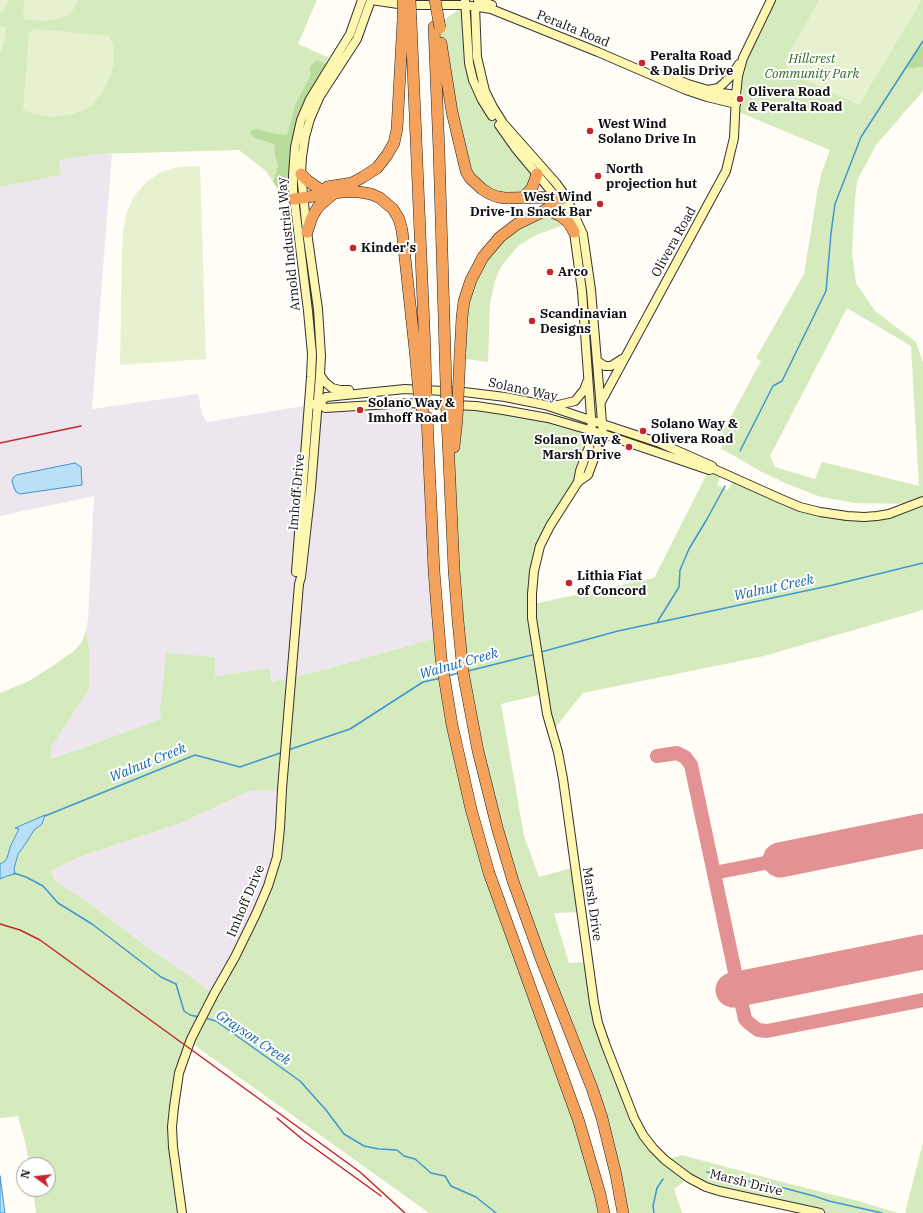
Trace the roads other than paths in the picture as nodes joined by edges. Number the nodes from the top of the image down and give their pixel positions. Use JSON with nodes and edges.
{"nodes":[{"id":1,"x":362,"y":0,"type":"edge"},
{"id":2,"x":371,"y":0,"type":"edge"},
{"id":3,"x":403,"y":0,"type":"edge"},
{"id":4,"x":410,"y":0,"type":"edge"},
{"id":5,"x":434,"y":0,"type":"edge"},
{"id":6,"x":771,"y":0,"type":"edge"},
{"id":7,"x":465,"y":2,"type":"edge"},
{"id":8,"x":477,"y":3,"type":"edge"},
{"id":9,"x":407,"y":20,"type":"junction"},
{"id":10,"x":437,"y":28,"type":"junction"},
{"id":11,"x":743,"y":58,"type":"junction"},
{"id":12,"x":707,"y":90,"type":"junction"},
{"id":13,"x":736,"y":95,"type":"junction"},
{"id":14,"x":736,"y":104,"type":"junction"},
{"id":15,"x":301,"y":174,"type":"junction"},
{"id":16,"x":537,"y":174,"type":"junction"},
{"id":17,"x":318,"y":188,"type":"junction"},
{"id":18,"x":333,"y":194,"type":"junction"},
{"id":19,"x":300,"y":196,"type":"junction"},
{"id":20,"x":524,"y":197,"type":"junction"},
{"id":21,"x":560,"y":198,"type":"junction"},
{"id":22,"x":542,"y":212,"type":"junction"},
{"id":23,"x":307,"y":232,"type":"junction"},
{"id":24,"x":574,"y":232,"type":"junction"},
{"id":25,"x":420,"y":350,"type":"junction"},
{"id":26,"x":625,"y":356,"type":"junction"},
{"id":27,"x":597,"y":361,"type":"junction"},
{"id":28,"x":320,"y":375,"type":"junction"},
{"id":29,"x":588,"y":375,"type":"junction"},
{"id":30,"x":387,"y":391,"type":"junction"},
{"id":31,"x":600,"y":402,"type":"junction"},
{"id":32,"x":319,"y":403,"type":"junction"},
{"id":33,"x":309,"y":405,"type":"junction"},
{"id":34,"x":545,"y":405,"type":"junction"},
{"id":35,"x":452,"y":418,"type":"junction"},
{"id":36,"x":592,"y":420,"type":"junction"},
{"id":37,"x":602,"y":423,"type":"junction"},
{"id":38,"x":592,"y":431,"type":"junction"},
{"id":39,"x":602,"y":434,"type":"junction"},
{"id":40,"x":714,"y":468,"type":"junction"},
{"id":41,"x":578,"y":482,"type":"junction"},
{"id":42,"x":923,"y":501,"type":"edge"},
{"id":43,"x":299,"y":584,"type":"junction"},
{"id":44,"x":182,"y":1213,"type":"edge"},
{"id":45,"x":604,"y":1213,"type":"edge"},
{"id":46,"x":623,"y":1213,"type":"edge"},
{"id":47,"x":820,"y":1213,"type":"edge"}],
"edges":[{"from":1,"to":19,"type":"street","name":"Arnold Industrial Way"},
{"from":2,"to":7,"type":"street","name":"Peralta Road"},
{"from":2,"to":15,"type":"street","name":"Arnold Industrial Way"},
{"from":3,"to":9,"type":"highway","bridge":true},
{"from":4,"to":9,"type":"highway","bridge":true},
{"from":5,"to":10,"type":"highway"},
{"from":6,"to":11,"type":"street","name":"Olivera Road"},
{"from":7,"to":8,"type":"street","name":"Peralta Road"},
{"from":7,"to":16,"type":"street"},
{"from":8,"to":12,"type":"street","name":"Peralta Road"},
{"from":8,"to":14,"type":"street","name":"Peralta Road"},
{"from":8,"to":21,"type":"street"},
{"from":9,"to":17,"type":"highway"},
{"from":9,"to":25,"type":"highway"},
{"from":10,"to":20,"type":"highway"},
{"from":10,"to":35,"type":"highway","bridge":true},
{"from":11,"to":12,"type":"street"},
{"from":11,"to":13,"type":"street","name":"Olivera Road"},
{"from":12,"to":13,"type":"street","name":"Peralta Road"},
{"from":13,"to":14,"type":"street","name":"Olivera Road"},
{"from":14,"to":26,"type":"street","name":"Olivera Road"},
{"from":15,"to":17,"type":"highway"},
{"from":15,"to":19,"type":"street","name":"Arnold Industrial Way"},
{"from":16,"to":20,"type":"highway"},
{"from":16,"to":21,"type":"street"},
{"from":17,"to":19,"type":"highway"},
{"from":18,"to":19,"type":"highway"},
{"from":18,"to":23,"type":"highway"},
{"from":18,"to":25,"type":"highway"},
{"from":19,"to":23,"type":"street","name":"Arnold Industrial Way"},
{"from":19,"to":33,"type":"street","name":"Arnold Industrial Way"},
{"from":20,"to":21,"type":"highway"},
{"from":21,"to":22,"type":"highway"},
{"from":21,"to":24,"type":"street","name":"Marsh Drive"},
{"from":21,"to":27,"type":"street","name":"Marsh Drive"},
{"from":22,"to":24,"type":"highway"},
{"from":22,"to":35,"type":"highway","bridge":true},
{"from":23,"to":28,"type":"street","name":"Arnold Industrial Way"},
{"from":24,"to":29,"type":"street","name":"Marsh Drive"},
{"from":25,"to":45,"type":"highway","bridge":true},
{"from":26,"to":27,"type":"street"},
{"from":26,"to":31,"type":"street","name":"Olivera Road"},
{"from":27,"to":31,"type":"street","name":"Marsh Drive"},
{"from":28,"to":30,"type":"street"},
{"from":28,"to":32,"type":"street","name":"Arnold Industrial Way"},
{"from":29,"to":34,"type":"street"},
{"from":29,"to":36,"type":"street","name":"Marsh Drive"},
{"from":30,"to":32,"type":"street","name":"Solano Way"},
{"from":30,"to":34,"type":"street","name":"Solano Way"},
{"from":31,"to":37,"type":"street","name":"Marsh Drive"},
{"from":32,"to":33,"type":"street","name":"Solano Way"},
{"from":32,"to":38,"type":"street","name":"Solano Way"},
{"from":32,"to":43,"type":"street","name":"Imhoff Drive"},
{"from":33,"to":43,"type":"street","name":"Imhoff Drive"},
{"from":34,"to":36,"type":"street","name":"Solano Way"},
{"from":35,"to":46,"type":"highway"},
{"from":36,"to":37,"type":"street","name":"Solano Way"},
{"from":36,"to":38,"type":"street","name":"Marsh Drive"},
{"from":37,"to":39,"type":"street","name":"Marsh Drive"},
{"from":37,"to":40,"type":"street","name":"Solano Way"},
{"from":38,"to":39,"type":"street","name":"Solano Way"},
{"from":38,"to":41,"type":"street","name":"Marsh Drive"},
{"from":39,"to":40,"type":"street","name":"Solano Way"},
{"from":39,"to":41,"type":"street","name":"Marsh Drive"},
{"from":40,"to":42,"type":"street","name":"Solano Way"},
{"from":41,"to":47,"type":"street","name":"Marsh Drive"},
{"from":43,"to":44,"type":"street","name":"Imhoff Drive"}]}
